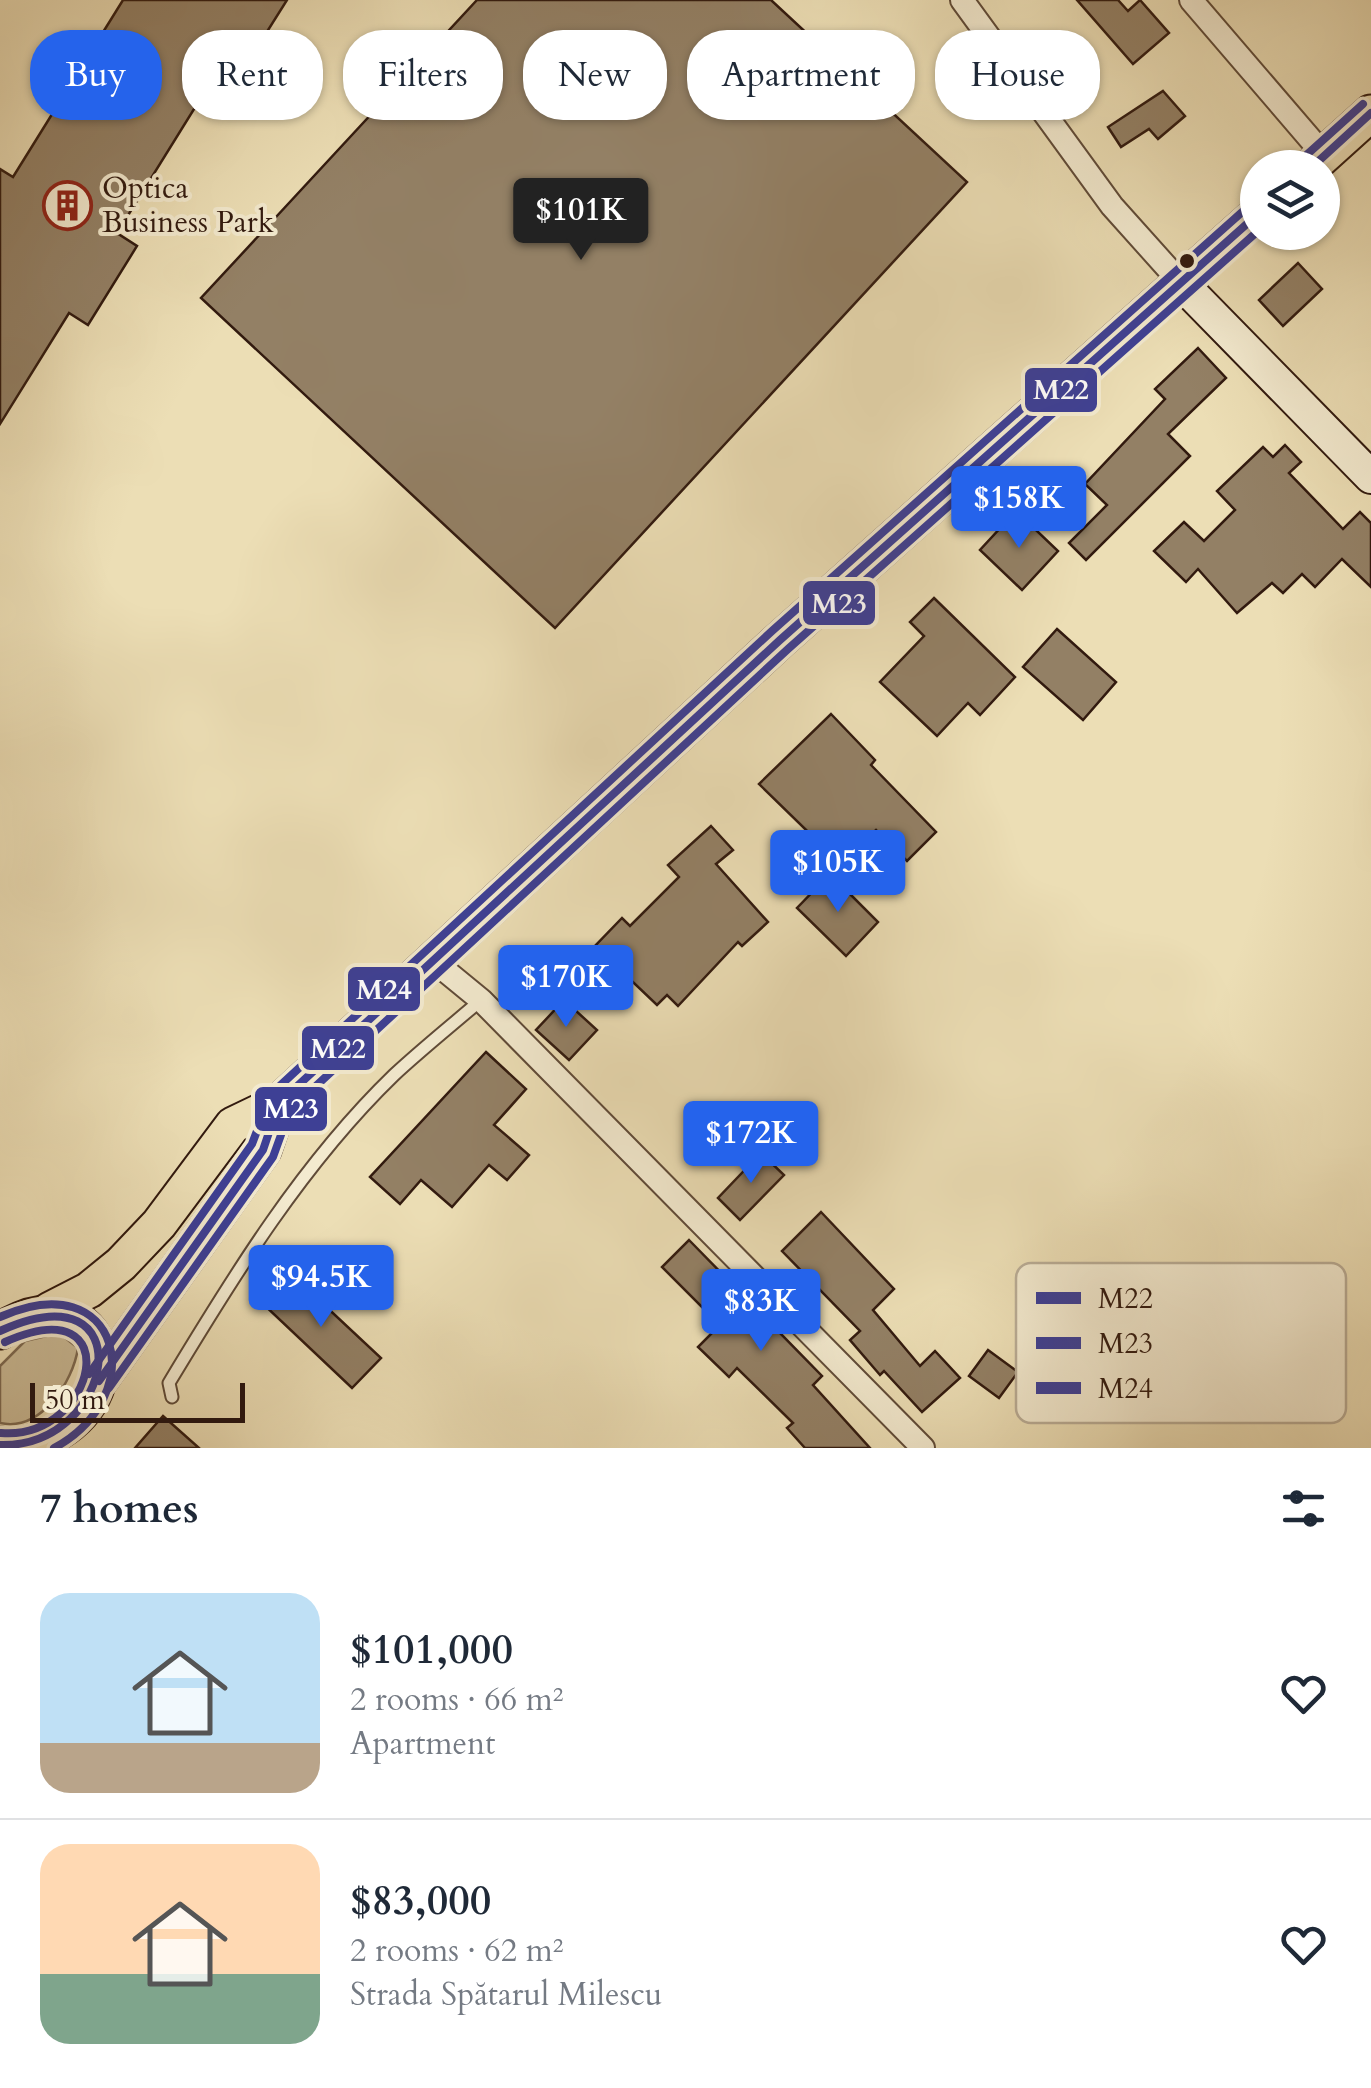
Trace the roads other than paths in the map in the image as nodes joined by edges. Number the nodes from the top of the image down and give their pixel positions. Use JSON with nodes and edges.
{"nodes":[{"id":1,"x":962,"y":0,"type":"edge"},
{"id":2,"x":1190,"y":0,"type":"edge"},
{"id":3,"x":1371,"y":113,"type":"edge"},
{"id":4,"x":1308,"y":150,"type":"edge"},
{"id":5,"x":1329,"y":150,"type":"edge"},
{"id":6,"x":1240,"y":230,"type":"edge"},
{"id":7,"x":1180,"y":283,"type":"junction"},
{"id":8,"x":1371,"y":477,"type":"edge"},
{"id":9,"x":431,"y":959,"type":"junction"},
{"id":10,"x":481,"y":1000,"type":"junction"},
{"id":11,"x":279,"y":1102,"type":"junction"},
{"id":12,"x":18,"y":1317,"type":"edge"},
{"id":13,"x":100,"y":1382,"type":"junction"},
{"id":14,"x":172,"y":1397,"type":"dead end"},
{"id":15,"x":72,"y":1436,"type":"edge"},
{"id":16,"x":10,"y":1446,"type":"edge"},
{"id":17,"x":924,"y":1448,"type":"edge"}],
"edges":[{"from":1,"to":7,"type":"street"},
{"from":2,"to":4,"type":"street"},
{"from":3,"to":5,"type":"main road"},
{"from":6,"to":7,"type":"main road"},
{"from":7,"to":8,"type":"street"},
{"from":7,"to":9,"type":"main road"},
{"from":9,"to":10,"type":"street"},
{"from":9,"to":11,"type":"main road"},
{"from":10,"to":14,"type":"lane"},
{"from":10,"to":17,"type":"street"},
{"from":11,"to":12,"type":"main road"},
{"from":11,"to":13,"type":"main road"},
{"from":12,"to":13,"type":"main road"},
{"from":13,"to":15,"type":"main road"},
{"from":15,"to":16,"type":"main road"}]}
